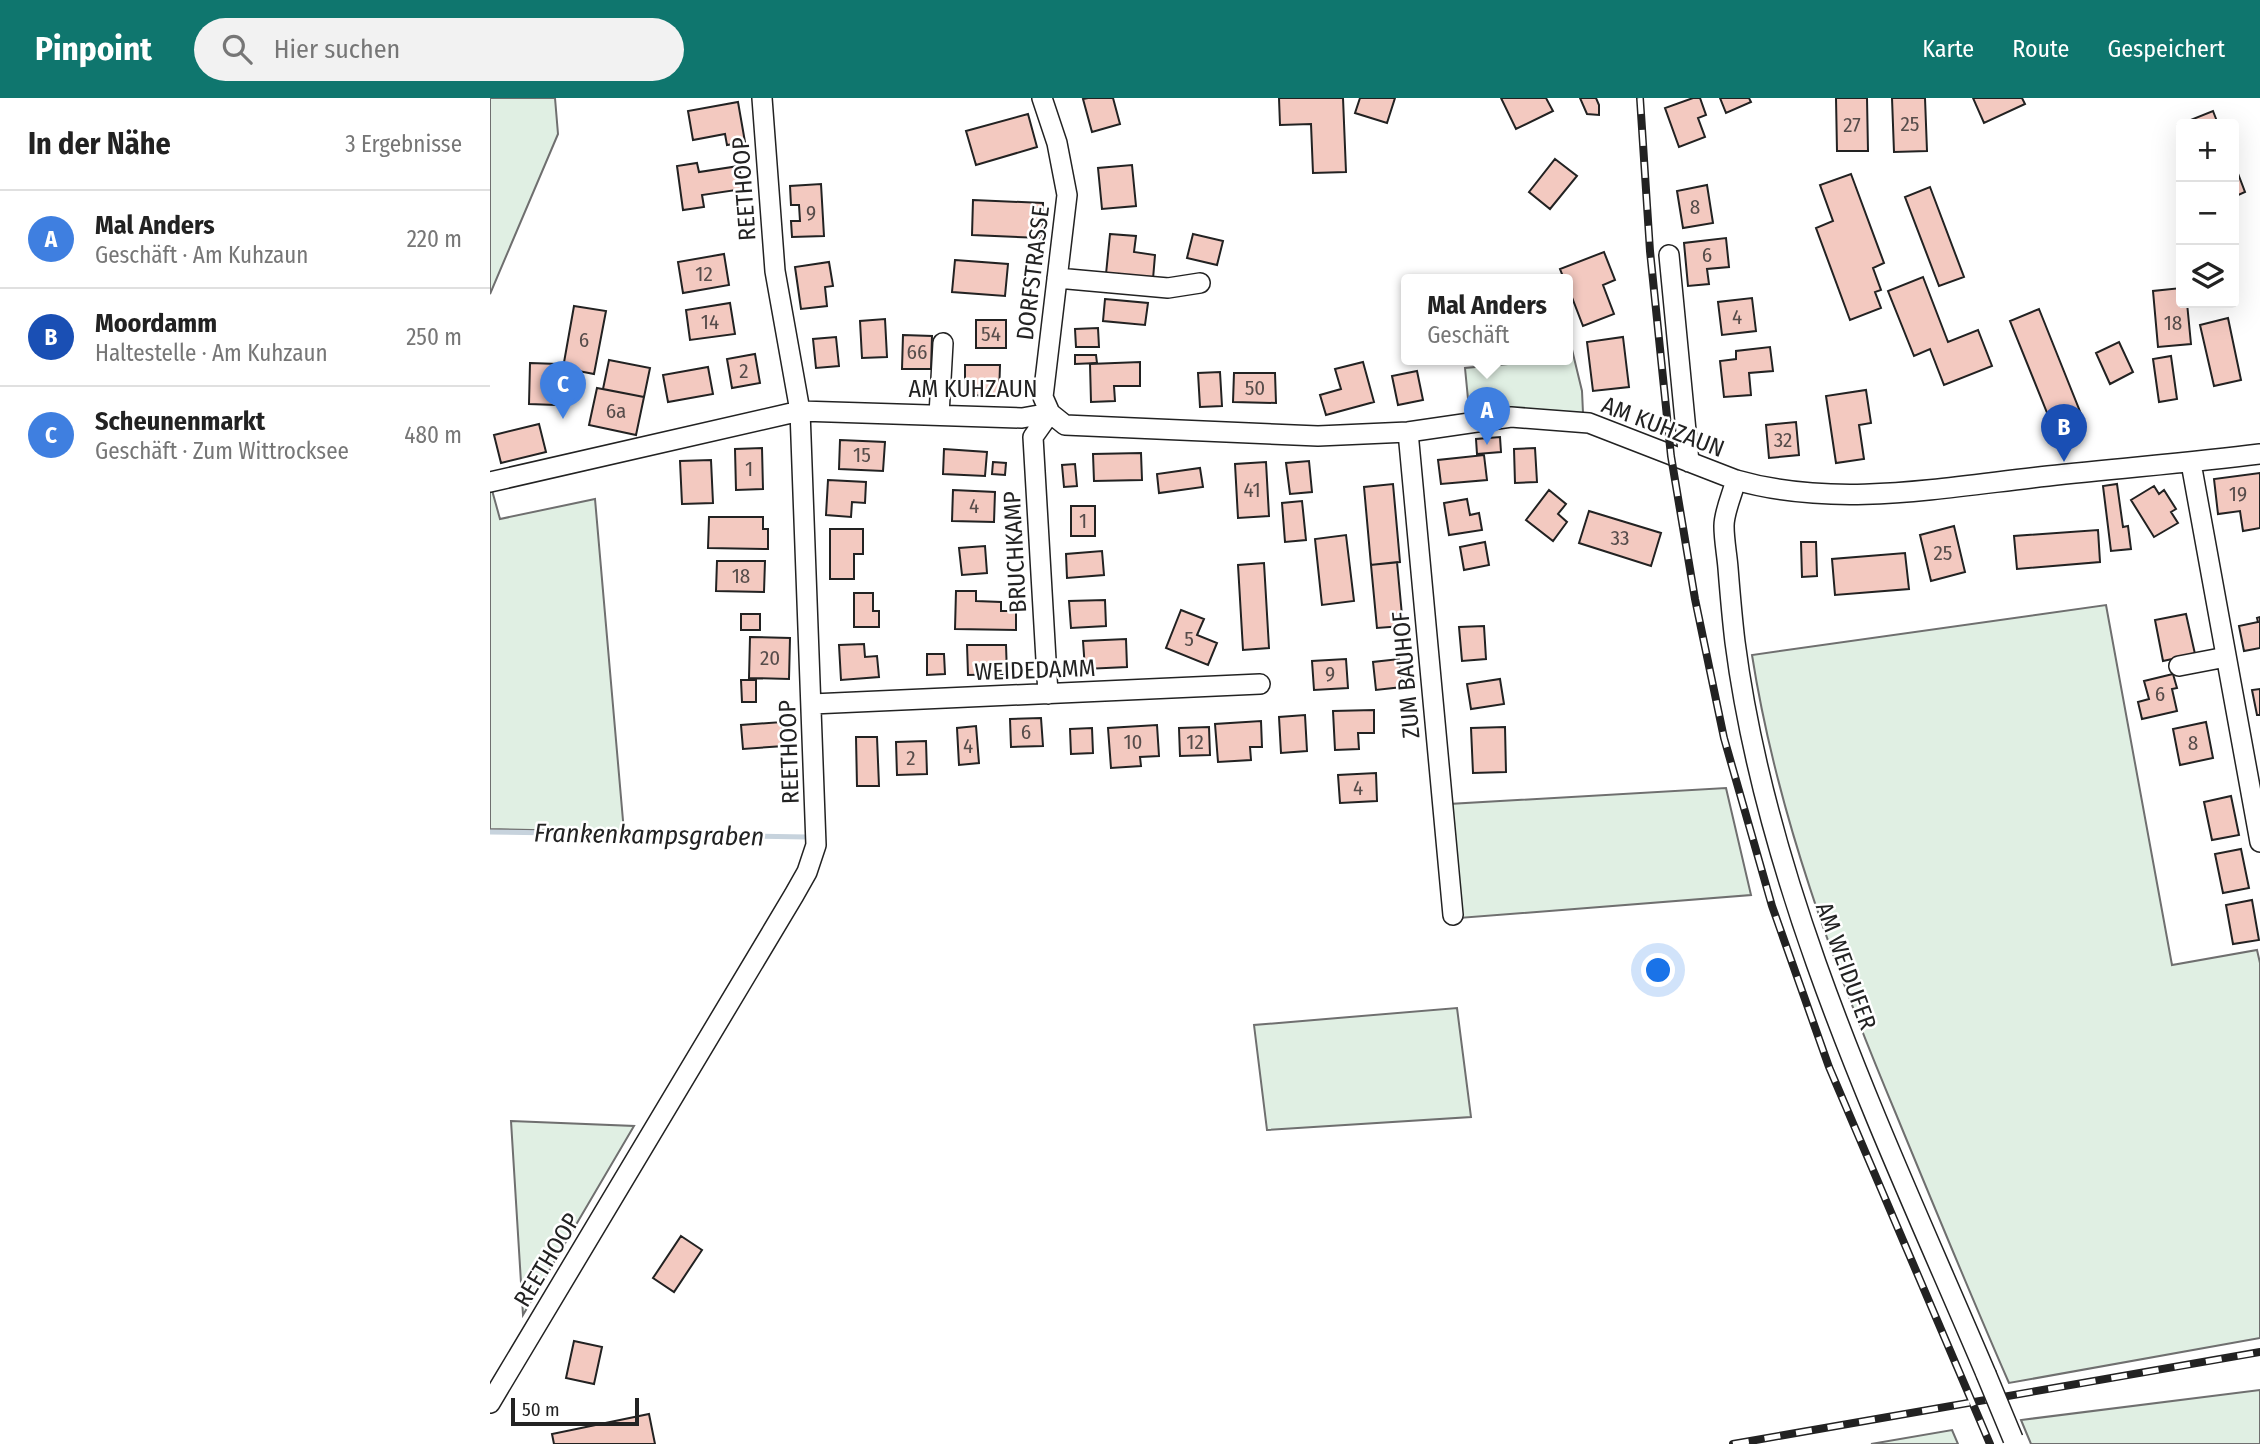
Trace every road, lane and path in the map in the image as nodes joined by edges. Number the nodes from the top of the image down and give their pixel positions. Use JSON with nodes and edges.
{"nodes":[{"id":1,"x":762,"y":98,"type":"edge"},
{"id":2,"x":1042,"y":98,"type":"edge"},
{"id":3,"x":1669,"y":255,"type":"dead end"},
{"id":4,"x":1057,"y":278,"type":"junction"},
{"id":5,"x":1200,"y":283,"type":"dead end"},
{"id":6,"x":943,"y":343,"type":"dead end"},
{"id":7,"x":800,"y":411,"type":"junction"},
{"id":8,"x":1050,"y":412,"type":"junction"},
{"id":9,"x":939,"y":415,"type":"junction"},
{"id":10,"x":1408,"y":432,"type":"junction"},
{"id":11,"x":2260,"y":454,"type":"edge"},
{"id":12,"x":1689,"y":462,"type":"junction"},
{"id":13,"x":2191,"y":463,"type":"junction"},
{"id":14,"x":1736,"y":480,"type":"junction"},
{"id":15,"x":490,"y":482,"type":"edge"},
{"id":16,"x":2226,"y":657,"type":"junction"},
{"id":17,"x":2179,"y":666,"type":"dead end"},
{"id":18,"x":1260,"y":684,"type":"dead end"},
{"id":19,"x":1048,"y":694,"type":"junction"},
{"id":20,"x":812,"y":704,"type":"junction"},
{"id":21,"x":2253,"y":769,"type":"edge"},
{"id":22,"x":2260,"y":842,"type":"edge"},
{"id":23,"x":1453,"y":915,"type":"dead end"},
{"id":24,"x":490,"y":1403,"type":"edge"},
{"id":25,"x":2014,"y":1441,"type":"edge"}],
"edges":[{"from":1,"to":7,"type":"street","name":"REETHOOP"},
{"from":2,"to":4,"type":"street","name":"DORFSTRASSE"},
{"from":3,"to":12,"type":"street"},
{"from":4,"to":5,"type":"street"},
{"from":4,"to":8,"type":"street","name":"DORFSTRASSE"},
{"from":6,"to":9,"type":"street"},
{"from":7,"to":9,"type":"street","name":"AM KUHZAUN"},
{"from":7,"to":15,"type":"street","name":"AM KUHZAUN"},
{"from":7,"to":20,"type":"street","name":"REETHOOP"},
{"from":8,"to":9,"type":"street","name":"AM KUHZAUN"},
{"from":8,"to":10,"type":"street","name":"AM KUHZAUN"},
{"from":8,"to":19,"type":"street","name":"BRUCHKAMP"},
{"from":10,"to":12,"type":"street","name":"AM KUHZAUN"},
{"from":10,"to":23,"type":"street","name":"ZUM BAUHOF"},
{"from":11,"to":13,"type":"street","name":"AM KUHZAUN"},
{"from":12,"to":14,"type":"street","name":"AM KUHZAUN"},
{"from":13,"to":14,"type":"street","name":"AM KUHZAUN"},
{"from":13,"to":16,"type":"street"},
{"from":14,"to":25,"type":"street","name":"AM WEIDUFER","bridge":true},
{"from":16,"to":17,"type":"street"},
{"from":16,"to":21,"type":"street"},
{"from":18,"to":19,"type":"street","name":"WEIDEDAMM"},
{"from":19,"to":20,"type":"street","name":"WEIDEDAMM"},
{"from":20,"to":24,"type":"street","name":"REETHOOP"},
{"from":21,"to":22,"type":"street"}]}
